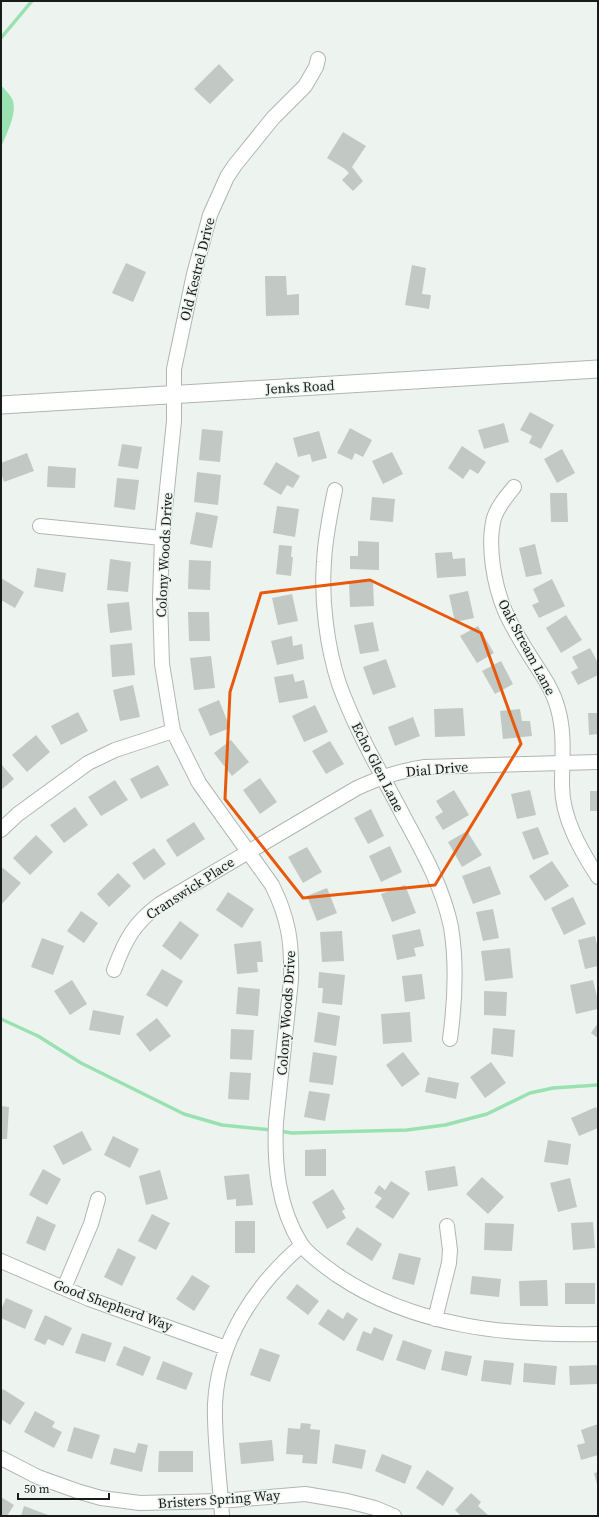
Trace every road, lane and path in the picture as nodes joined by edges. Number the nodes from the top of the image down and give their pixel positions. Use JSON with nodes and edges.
{"nodes":[{"id":1,"x":318,"y":59,"type":"dead end"},
{"id":2,"x":598,"y":369,"type":"edge"},
{"id":3,"x":173,"y":395,"type":"junction"},
{"id":4,"x":1,"y":405,"type":"edge"},
{"id":5,"x":514,"y":488,"type":"dead end"},
{"id":6,"x":335,"y":490,"type":"dead end"},
{"id":7,"x":40,"y":526,"type":"dead end"},
{"id":8,"x":162,"y":538,"type":"junction"},
{"id":9,"x":173,"y":731,"type":"junction"},
{"id":10,"x":598,"y":762,"type":"edge"},
{"id":11,"x":563,"y":764,"type":"junction"},
{"id":12,"x":383,"y":776,"type":"junction"},
{"id":13,"x":1,"y":830,"type":"edge"},
{"id":14,"x":248,"y":852,"type":"junction"},
{"id":15,"x":598,"y":877,"type":"edge"},
{"id":16,"x":114,"y":970,"type":"dead end"},
{"id":17,"x":450,"y":1039,"type":"dead end"},
{"id":18,"x":98,"y":1199,"type":"dead end"},
{"id":19,"x":447,"y":1226,"type":"dead end"},
{"id":20,"x":302,"y":1245,"type":"junction"},
{"id":21,"x":1,"y":1261,"type":"edge"},
{"id":22,"x":64,"y":1288,"type":"junction"},
{"id":23,"x":435,"y":1319,"type":"junction"},
{"id":24,"x":598,"y":1334,"type":"edge"},
{"id":25,"x":226,"y":1348,"type":"junction"},
{"id":26,"x":1,"y":1458,"type":"edge"},
{"id":27,"x":220,"y":1501,"type":"junction"},
{"id":28,"x":222,"y":1516,"type":"edge"},
{"id":29,"x":394,"y":1516,"type":"edge"}],
"edges":[{"from":1,"to":3,"type":"street","name":"Old Kestrel Drive"},
{"from":2,"to":3,"type":"street","name":"Jenks Road"},
{"from":3,"to":4,"type":"street","name":"Jenks Road"},
{"from":3,"to":8,"type":"street","name":"Colony Woods Drive"},
{"from":5,"to":11,"type":"street","name":"Oak Stream Lane"},
{"from":6,"to":12,"type":"street","name":"Echo Glen Lane"},
{"from":7,"to":8,"type":"street"},
{"from":8,"to":9,"type":"street","name":"Colony Woods Drive"},
{"from":9,"to":13,"type":"street"},
{"from":9,"to":14,"type":"street","name":"Colony Woods Drive"},
{"from":10,"to":11,"type":"street","name":"Dial Drive"},
{"from":11,"to":12,"type":"street","name":"Dial Drive"},
{"from":11,"to":15,"type":"street","name":"Oak Stream Lane"},
{"from":12,"to":14,"type":"street","name":"Dial Drive"},
{"from":12,"to":17,"type":"street","name":"Echo Glen Lane"},
{"from":14,"to":16,"type":"street","name":"Cranswick Place"},
{"from":14,"to":20,"type":"street","name":"Colony Woods Drive"},
{"from":18,"to":22,"type":"street"},
{"from":19,"to":23,"type":"street"},
{"from":20,"to":23,"type":"street","name":"Colony Woods Drive"},
{"from":20,"to":25,"type":"street"},
{"from":21,"to":22,"type":"street","name":"Good Shepherd Way"},
{"from":22,"to":25,"type":"street","name":"Good Shepherd Way"},
{"from":23,"to":24,"type":"street","name":"Colony Woods Drive"},
{"from":25,"to":27,"type":"street"},
{"from":26,"to":27,"type":"street","name":"Bristers Spring Way"},
{"from":27,"to":28,"type":"street"},
{"from":27,"to":29,"type":"street","name":"Bristers Spring Way"}]}
